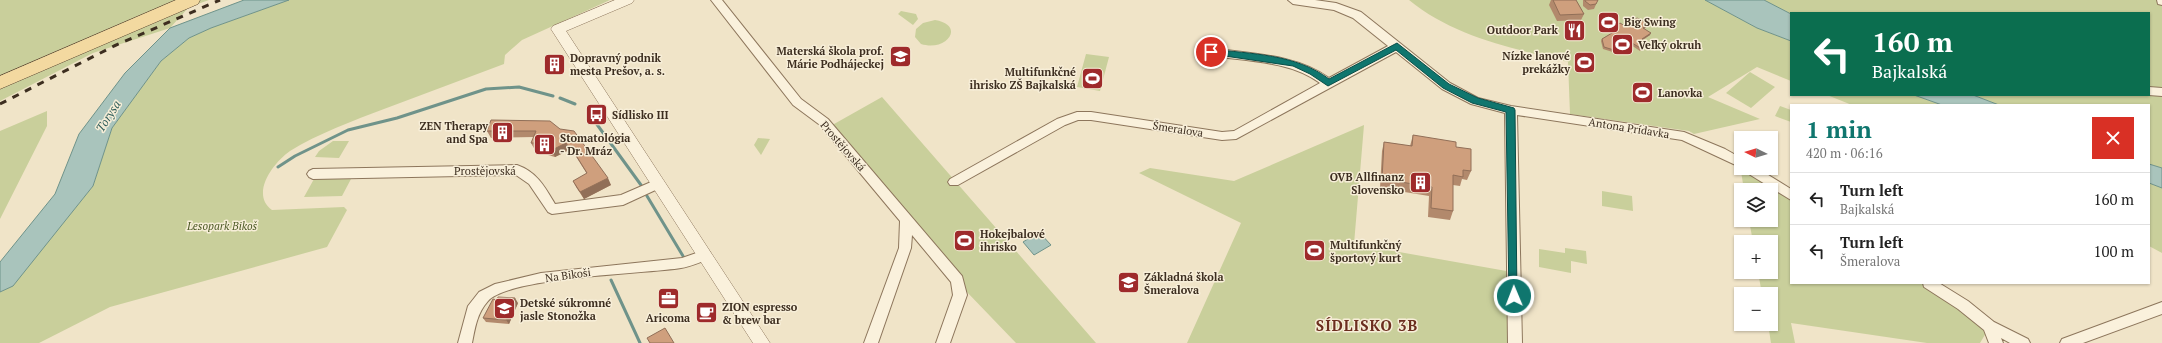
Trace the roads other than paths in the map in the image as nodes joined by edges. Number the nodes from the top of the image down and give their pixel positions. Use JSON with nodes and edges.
{"nodes":[{"id":1,"x":192,"y":0,"type":"edge"},
{"id":2,"x":626,"y":0,"type":"edge"},
{"id":3,"x":716,"y":0,"type":"edge"},
{"id":4,"x":1294,"y":0,"type":"edge"},
{"id":5,"x":1347,"y":5,"type":"edge"},
{"id":6,"x":1397,"y":46,"type":"junction"},
{"id":7,"x":1211,"y":52,"type":"dead end"},
{"id":8,"x":0,"y":83,"type":"edge"},
{"id":9,"x":1328,"y":83,"type":"junction"},
{"id":10,"x":2150,"y":91,"type":"edge"},
{"id":11,"x":2162,"y":92,"type":"edge"},
{"id":12,"x":1511,"y":110,"type":"junction"},
{"id":13,"x":1734,"y":160,"type":"edge"},
{"id":14,"x":313,"y":174,"type":"dead end"},
{"id":15,"x":1759,"y":175,"type":"edge"},
{"id":16,"x":954,"y":182,"type":"dead end"},
{"id":17,"x":658,"y":184,"type":"junction"},
{"id":18,"x":1790,"y":194,"type":"edge"},
{"id":19,"x":906,"y":221,"type":"junction"},
{"id":20,"x":927,"y":246,"type":"junction"},
{"id":21,"x":905,"y":248,"type":"junction"},
{"id":22,"x":705,"y":255,"type":"junction"},
{"id":23,"x":1931,"y":284,"type":"edge"},
{"id":24,"x":2162,"y":308,"type":"edge"},
{"id":25,"x":1989,"y":326,"type":"junction"},
{"id":26,"x":465,"y":343,"type":"edge"},
{"id":27,"x":762,"y":343,"type":"edge"},
{"id":28,"x":871,"y":343,"type":"edge"},
{"id":29,"x":943,"y":343,"type":"edge"},
{"id":30,"x":1515,"y":343,"type":"edge"},
{"id":31,"x":1996,"y":343,"type":"edge"},
{"id":32,"x":2023,"y":343,"type":"edge"},
{"id":33,"x":2067,"y":343,"type":"edge"}],
"edges":[{"from":1,"to":8,"type":"main road"},
{"from":2,"to":17,"type":"street"},
{"from":3,"to":19,"type":"street","name":"Prostějovská"},
{"from":4,"to":5,"type":"street","name":"Antona Prídavka"},
{"from":5,"to":6,"type":"street","name":"Antona Prídavka"},
{"from":6,"to":9,"type":"street","name":"Šmeralova"},
{"from":6,"to":12,"type":"street","name":"Antona Prídavka"},
{"from":7,"to":9,"type":"street"},
{"from":9,"to":16,"type":"street","name":"Šmeralova"},
{"from":10,"to":11,"type":"street"},
{"from":12,"to":13,"type":"street","name":"Antona Prídavka"},
{"from":12,"to":30,"type":"street"},
{"from":14,"to":17,"type":"street","name":"Prostějovská"},
{"from":15,"to":18,"type":"street"},
{"from":17,"to":22,"type":"street"},
{"from":19,"to":20,"type":"street","name":"Prostějovská"},
{"from":19,"to":21,"type":"street"},
{"from":20,"to":21,"type":"street"},
{"from":20,"to":29,"type":"street","name":"Prostějovská"},
{"from":21,"to":28,"type":"street"},
{"from":22,"to":26,"type":"street","name":"Na Bikoši"},
{"from":22,"to":27,"type":"street"},
{"from":23,"to":25,"type":"street"},
{"from":24,"to":33,"type":"street"},
{"from":25,"to":31,"type":"street"},
{"from":25,"to":32,"type":"street"}]}
